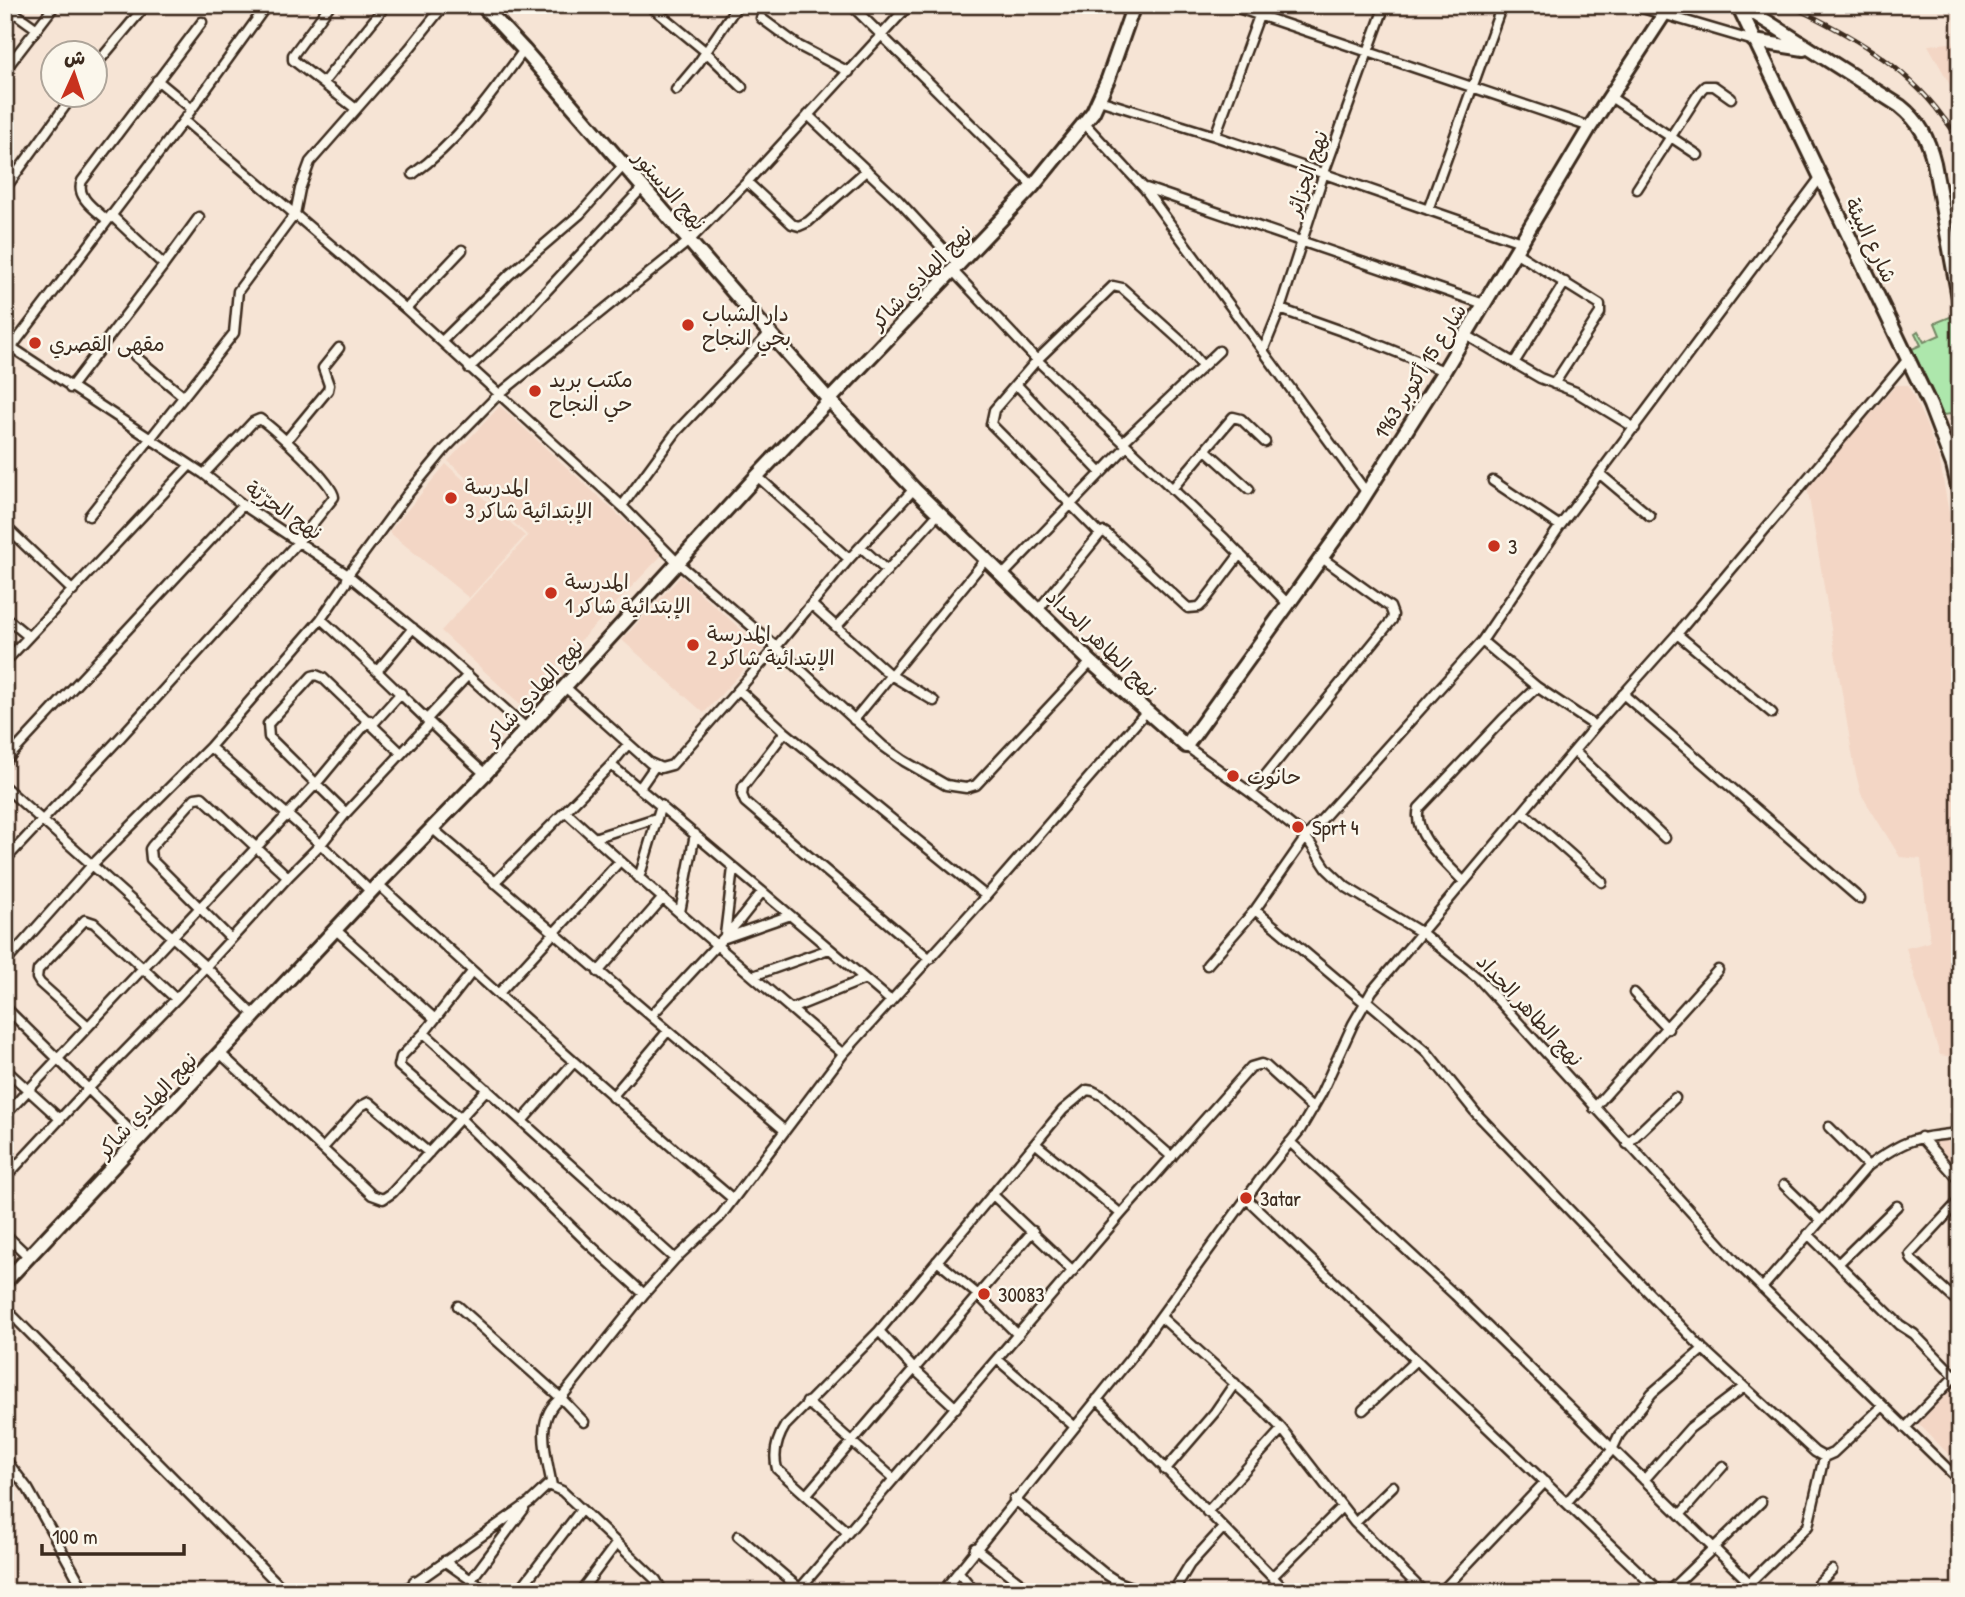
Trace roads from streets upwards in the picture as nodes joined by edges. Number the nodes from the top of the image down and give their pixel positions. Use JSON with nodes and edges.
{"nodes":[{"id":1,"x":55,"y":5,"type":"edge"},
{"id":2,"x":146,"y":5,"type":"edge"},
{"id":3,"x":267,"y":5,"type":"edge"},
{"id":4,"x":330,"y":5,"type":"edge"},
{"id":5,"x":386,"y":5,"type":"edge"},
{"id":6,"x":444,"y":5,"type":"edge"},
{"id":7,"x":482,"y":5,"type":"edge"},
{"id":8,"x":649,"y":5,"type":"edge"},
{"id":9,"x":851,"y":5,"type":"edge"},
{"id":10,"x":909,"y":5,"type":"edge"},
{"id":11,"x":1134,"y":5,"type":"edge"},
{"id":12,"x":1229,"y":5,"type":"edge"},
{"id":13,"x":1263,"y":5,"type":"edge"},
{"id":14,"x":1385,"y":5,"type":"edge"},
{"id":15,"x":1502,"y":5,"type":"edge"},
{"id":16,"x":1632,"y":5,"type":"edge"},
{"id":17,"x":1740,"y":5,"type":"edge"},
{"id":18,"x":5,"y":6,"type":"edge"},
{"id":19,"x":737,"y":6,"type":"edge"},
{"id":20,"x":1667,"y":11,"type":"edge"},
{"id":21,"x":1259,"y":16,"type":"junction"},
{"id":22,"x":761,"y":18,"type":"dead end"},
{"id":23,"x":202,"y":22,"type":"dead end"},
{"id":24,"x":37,"y":29,"type":"junction"},
{"id":25,"x":882,"y":36,"type":"junction"},
{"id":26,"x":1754,"y":41,"type":"junction"},
{"id":27,"x":108,"y":50,"type":"edge"},
{"id":28,"x":524,"y":50,"type":"junction"},
{"id":29,"x":705,"y":51,"type":"junction"},
{"id":30,"x":1815,"y":52,"type":"junction"},
{"id":31,"x":1369,"y":53,"type":"junction"},
{"id":32,"x":5,"y":71,"type":"edge"},
{"id":33,"x":849,"y":72,"type":"junction"},
{"id":34,"x":157,"y":80,"type":"junction"},
{"id":35,"x":323,"y":83,"type":"junction"},
{"id":36,"x":743,"y":87,"type":"dead end"},
{"id":37,"x":1474,"y":87,"type":"junction"},
{"id":38,"x":676,"y":90,"type":"dead end"},
{"id":39,"x":1609,"y":96,"type":"junction"},
{"id":40,"x":1731,"y":98,"type":"dead end"},
{"id":41,"x":1099,"y":100,"type":"junction"},
{"id":42,"x":64,"y":108,"type":"edge"},
{"id":43,"x":192,"y":109,"type":"junction"},
{"id":44,"x":356,"y":109,"type":"junction"},
{"id":45,"x":808,"y":115,"type":"junction"},
{"id":46,"x":184,"y":120,"type":"junction"},
{"id":47,"x":1085,"y":124,"type":"junction"},
{"id":48,"x":1590,"y":127,"type":"junction"},
{"id":49,"x":1215,"y":136,"type":"junction"},
{"id":50,"x":1671,"y":137,"type":"junction"},
{"id":51,"x":1699,"y":155,"type":"dead end"},
{"id":52,"x":624,"y":165,"type":"junction"},
{"id":53,"x":867,"y":170,"type":"junction"},
{"id":54,"x":1324,"y":173,"type":"junction"},
{"id":55,"x":413,"y":174,"type":"dead end"},
{"id":56,"x":1820,"y":178,"type":"junction"},
{"id":57,"x":747,"y":182,"type":"junction"},
{"id":58,"x":1033,"y":186,"type":"junction"},
{"id":59,"x":643,"y":187,"type":"junction"},
{"id":60,"x":1144,"y":188,"type":"junction"},
{"id":61,"x":5,"y":189,"type":"edge"},
{"id":62,"x":1637,"y":189,"type":"dead end"},
{"id":63,"x":1428,"y":210,"type":"junction"},
{"id":64,"x":295,"y":214,"type":"junction"},
{"id":65,"x":199,"y":217,"type":"dead end"},
{"id":66,"x":109,"y":218,"type":"junction"},
{"id":67,"x":689,"y":241,"type":"junction"},
{"id":68,"x":1303,"y":242,"type":"junction"},
{"id":69,"x":1518,"y":247,"type":"junction"},
{"id":70,"x":462,"y":250,"type":"dead end"},
{"id":71,"x":164,"y":265,"type":"junction"},
{"id":72,"x":956,"y":268,"type":"junction"},
{"id":73,"x":1565,"y":282,"type":"junction"},
{"id":74,"x":1484,"y":303,"type":"junction"},
{"id":75,"x":1960,"y":303,"type":"edge"},
{"id":76,"x":406,"y":309,"type":"junction"},
{"id":77,"x":1280,"y":309,"type":"junction"},
{"id":78,"x":771,"y":332,"type":"junction"},
{"id":79,"x":1466,"y":335,"type":"junction"},
{"id":80,"x":442,"y":341,"type":"junction"},
{"id":81,"x":9,"y":345,"type":"edge"},
{"id":82,"x":339,"y":348,"type":"dead end"},
{"id":83,"x":1219,"y":351,"type":"dead end"},
{"id":84,"x":1263,"y":351,"type":"junction"},
{"id":85,"x":5,"y":356,"type":"edge"},
{"id":86,"x":135,"y":356,"type":"dead end"},
{"id":87,"x":1908,"y":359,"type":"junction"},
{"id":88,"x":1037,"y":360,"type":"junction"},
{"id":89,"x":1514,"y":363,"type":"junction"},
{"id":90,"x":1202,"y":365,"type":"junction"},
{"id":91,"x":469,"y":368,"type":"junction"},
{"id":92,"x":1444,"y":371,"type":"junction"},
{"id":93,"x":1554,"y":384,"type":"junction"},
{"id":94,"x":1017,"y":385,"type":"junction"},
{"id":95,"x":70,"y":388,"type":"junction"},
{"id":96,"x":498,"y":395,"type":"junction"},
{"id":97,"x":183,"y":396,"type":"junction"},
{"id":98,"x":830,"y":400,"type":"junction"},
{"id":99,"x":1635,"y":428,"type":"junction"},
{"id":100,"x":151,"y":439,"type":"junction"},
{"id":101,"x":286,"y":441,"type":"junction"},
{"id":102,"x":1265,"y":442,"type":"dead end"},
{"id":103,"x":1125,"y":444,"type":"junction"},
{"id":104,"x":1206,"y":451,"type":"junction"},
{"id":105,"x":190,"y":466,"type":"junction"},
{"id":106,"x":1101,"y":473,"type":"junction"},
{"id":107,"x":204,"y":474,"type":"junction"},
{"id":108,"x":1600,"y":474,"type":"junction"},
{"id":109,"x":757,"y":476,"type":"junction"},
{"id":110,"x":1493,"y":481,"type":"dead end"},
{"id":111,"x":914,"y":489,"type":"junction"},
{"id":112,"x":1172,"y":489,"type":"junction"},
{"id":113,"x":1249,"y":489,"type":"dead end"},
{"id":114,"x":1367,"y":493,"type":"junction"},
{"id":115,"x":1960,"y":495,"type":"edge"},
{"id":116,"x":243,"y":505,"type":"junction"},
{"id":117,"x":1072,"y":505,"type":"junction"},
{"id":118,"x":622,"y":506,"type":"junction"},
{"id":119,"x":939,"y":513,"type":"junction"},
{"id":120,"x":89,"y":516,"type":"dead end"},
{"id":121,"x":1650,"y":516,"type":"dead end"},
{"id":122,"x":5,"y":526,"type":"edge"},
{"id":123,"x":1560,"y":526,"type":"junction"},
{"id":124,"x":1100,"y":534,"type":"junction"},
{"id":125,"x":299,"y":541,"type":"junction"},
{"id":126,"x":861,"y":547,"type":"junction"},
{"id":127,"x":1240,"y":554,"type":"junction"},
{"id":128,"x":1322,"y":558,"type":"junction"},
{"id":129,"x":849,"y":559,"type":"junction"},
{"id":130,"x":986,"y":559,"type":"junction"},
{"id":131,"x":679,"y":564,"type":"junction"},
{"id":132,"x":887,"y":571,"type":"junction"},
{"id":133,"x":348,"y":575,"type":"junction"},
{"id":134,"x":1003,"y":575,"type":"junction"},
{"id":135,"x":73,"y":591,"type":"junction"},
{"id":136,"x":1288,"y":604,"type":"junction"},
{"id":137,"x":812,"y":605,"type":"junction"},
{"id":138,"x":1038,"y":610,"type":"junction"},
{"id":139,"x":5,"y":617,"type":"edge"},
{"id":140,"x":321,"y":619,"type":"junction"},
{"id":141,"x":836,"y":627,"type":"junction"},
{"id":142,"x":413,"y":628,"type":"junction"},
{"id":143,"x":1677,"y":634,"type":"junction"},
{"id":144,"x":28,"y":636,"type":"junction"},
{"id":145,"x":1482,"y":641,"type":"junction"},
{"id":146,"x":776,"y":647,"type":"junction"},
{"id":147,"x":5,"y":662,"type":"edge"},
{"id":148,"x":1091,"y":662,"type":"junction"},
{"id":149,"x":378,"y":670,"type":"junction"},
{"id":150,"x":889,"y":674,"type":"junction"},
{"id":151,"x":468,"y":675,"type":"junction"},
{"id":152,"x":564,"y":686,"type":"junction"},
{"id":153,"x":1537,"y":687,"type":"junction"},
{"id":154,"x":738,"y":691,"type":"junction"},
{"id":155,"x":401,"y":693,"type":"junction"},
{"id":156,"x":1623,"y":694,"type":"junction"},
{"id":157,"x":933,"y":701,"type":"dead end"},
{"id":158,"x":1146,"y":712,"type":"junction"},
{"id":159,"x":1772,"y":713,"type":"dead end"},
{"id":160,"x":853,"y":720,"type":"junction"},
{"id":161,"x":371,"y":722,"type":"junction"},
{"id":162,"x":427,"y":722,"type":"junction"},
{"id":163,"x":1595,"y":726,"type":"junction"},
{"id":164,"x":526,"y":728,"type":"junction"},
{"id":165,"x":785,"y":732,"type":"junction"},
{"id":166,"x":628,"y":744,"type":"junction"},
{"id":167,"x":1186,"y":746,"type":"junction"},
{"id":168,"x":210,"y":747,"type":"junction"},
{"id":169,"x":1574,"y":751,"type":"junction"},
{"id":170,"x":401,"y":752,"type":"junction"},
{"id":171,"x":5,"y":761,"type":"edge"},
{"id":172,"x":611,"y":765,"type":"junction"},
{"id":173,"x":655,"y":766,"type":"junction"},
{"id":174,"x":485,"y":774,"type":"junction"},
{"id":175,"x":316,"y":784,"type":"junction"},
{"id":176,"x":5,"y":787,"type":"edge"},
{"id":177,"x":639,"y":789,"type":"junction"},
{"id":178,"x":1251,"y":793,"type":"junction"},
{"id":179,"x":661,"y":805,"type":"junction"},
{"id":180,"x":566,"y":811,"type":"junction"},
{"id":181,"x":1522,"y":812,"type":"junction"},
{"id":182,"x":346,"y":813,"type":"junction"},
{"id":183,"x":286,"y":815,"type":"junction"},
{"id":184,"x":656,"y":818,"type":"junction"},
{"id":185,"x":44,"y":819,"type":"junction"},
{"id":186,"x":433,"y":830,"type":"junction"},
{"id":187,"x":695,"y":834,"type":"junction"},
{"id":188,"x":1306,"y":837,"type":"junction"},
{"id":189,"x":594,"y":838,"type":"junction"},
{"id":190,"x":1665,"y":838,"type":"dead end"},
{"id":191,"x":322,"y":843,"type":"junction"},
{"id":192,"x":255,"y":847,"type":"junction"},
{"id":193,"x":5,"y":860,"type":"edge"},
{"id":194,"x":619,"y":862,"type":"junction"},
{"id":195,"x":92,"y":865,"type":"junction"},
{"id":196,"x":733,"y":867,"type":"junction"},
{"id":197,"x":288,"y":877,"type":"junction"},
{"id":198,"x":639,"y":878,"type":"junction"},
{"id":199,"x":1464,"y":882,"type":"junction"},
{"id":200,"x":1602,"y":882,"type":"dead end"},
{"id":201,"x":494,"y":883,"type":"junction"},
{"id":202,"x":375,"y":888,"type":"junction"},
{"id":203,"x":762,"y":892,"type":"junction"},
{"id":204,"x":986,"y":896,"type":"junction"},
{"id":205,"x":663,"y":898,"type":"junction"},
{"id":206,"x":1860,"y":899,"type":"dead end"},
{"id":207,"x":200,"y":906,"type":"junction"},
{"id":208,"x":1255,"y":909,"type":"junction"},
{"id":209,"x":680,"y":912,"type":"junction"},
{"id":210,"x":789,"y":916,"type":"junction"},
{"id":211,"x":336,"y":930,"type":"junction"},
{"id":212,"x":1422,"y":933,"type":"junction"},
{"id":213,"x":553,"y":934,"type":"junction"},
{"id":214,"x":171,"y":937,"type":"junction"},
{"id":215,"x":231,"y":939,"type":"junction"},
{"id":216,"x":722,"y":939,"type":"junction"},
{"id":217,"x":829,"y":949,"type":"junction"},
{"id":218,"x":930,"y":958,"type":"junction"},
{"id":219,"x":5,"y":963,"type":"edge"},
{"id":220,"x":1207,"y":965,"type":"dead end"},
{"id":221,"x":206,"y":967,"type":"junction"},
{"id":222,"x":143,"y":968,"type":"junction"},
{"id":223,"x":1718,"y":971,"type":"dead end"},
{"id":224,"x":472,"y":972,"type":"junction"},
{"id":225,"x":598,"y":972,"type":"junction"},
{"id":226,"x":753,"y":976,"type":"junction"},
{"id":227,"x":865,"y":979,"type":"junction"},
{"id":228,"x":499,"y":993,"type":"junction"},
{"id":229,"x":1634,"y":993,"type":"dead end"},
{"id":230,"x":176,"y":999,"type":"junction"},
{"id":231,"x":891,"y":1001,"type":"junction"},
{"id":232,"x":1365,"y":1001,"type":"junction"},
{"id":233,"x":5,"y":1007,"type":"edge"},
{"id":234,"x":792,"y":1009,"type":"junction"},
{"id":235,"x":255,"y":1016,"type":"junction"},
{"id":236,"x":651,"y":1016,"type":"junction"},
{"id":237,"x":435,"y":1019,"type":"junction"},
{"id":238,"x":88,"y":1026,"type":"junction"},
{"id":239,"x":1668,"y":1029,"type":"junction"},
{"id":240,"x":667,"y":1032,"type":"junction"},
{"id":241,"x":424,"y":1033,"type":"junction"},
{"id":242,"x":221,"y":1054,"type":"junction"},
{"id":243,"x":843,"y":1054,"type":"junction"},
{"id":244,"x":58,"y":1060,"type":"junction"},
{"id":245,"x":574,"y":1062,"type":"junction"},
{"id":246,"x":5,"y":1069,"type":"edge"},
{"id":247,"x":89,"y":1088,"type":"junction"},
{"id":248,"x":487,"y":1089,"type":"junction"},
{"id":249,"x":28,"y":1091,"type":"junction"},
{"id":250,"x":612,"y":1097,"type":"junction"},
{"id":251,"x":1675,"y":1098,"type":"dead end"},
{"id":252,"x":1594,"y":1108,"type":"junction"},
{"id":253,"x":1314,"y":1109,"type":"junction"},
{"id":254,"x":5,"y":1115,"type":"edge"},
{"id":255,"x":60,"y":1119,"type":"junction"},
{"id":256,"x":461,"y":1119,"type":"junction"},
{"id":257,"x":522,"y":1121,"type":"junction"},
{"id":258,"x":1829,"y":1127,"type":"dead end"},
{"id":259,"x":784,"y":1130,"type":"junction"},
{"id":260,"x":1960,"y":1133,"type":"edge"},
{"id":261,"x":1921,"y":1137,"type":"junction"},
{"id":262,"x":140,"y":1140,"type":"junction"},
{"id":263,"x":1290,"y":1142,"type":"junction"},
{"id":264,"x":1036,"y":1144,"type":"junction"},
{"id":265,"x":1627,"y":1144,"type":"junction"},
{"id":266,"x":323,"y":1148,"type":"junction"},
{"id":267,"x":429,"y":1153,"type":"junction"},
{"id":268,"x":1172,"y":1157,"type":"junction"},
{"id":269,"x":1868,"y":1166,"type":"junction"},
{"id":270,"x":5,"y":1178,"type":"edge"},
{"id":271,"x":1960,"y":1181,"type":"edge"},
{"id":272,"x":1784,"y":1185,"type":"dead end"},
{"id":273,"x":992,"y":1194,"type":"junction"},
{"id":274,"x":1246,"y":1198,"type":"junction"},
{"id":275,"x":733,"y":1199,"type":"junction"},
{"id":276,"x":1960,"y":1200,"type":"edge"},
{"id":277,"x":1897,"y":1206,"type":"dead end"},
{"id":278,"x":1121,"y":1214,"type":"junction"},
{"id":279,"x":1820,"y":1220,"type":"junction"},
{"id":280,"x":1033,"y":1231,"type":"junction"},
{"id":281,"x":5,"y":1234,"type":"edge"},
{"id":282,"x":1808,"y":1234,"type":"junction"},
{"id":283,"x":30,"y":1257,"type":"junction"},
{"id":284,"x":675,"y":1259,"type":"junction"},
{"id":285,"x":937,"y":1261,"type":"junction"},
{"id":286,"x":1838,"y":1264,"type":"junction"},
{"id":287,"x":1073,"y":1271,"type":"junction"},
{"id":288,"x":5,"y":1282,"type":"edge"},
{"id":289,"x":1762,"y":1288,"type":"junction"},
{"id":290,"x":643,"y":1294,"type":"junction"},
{"id":291,"x":977,"y":1294,"type":"junction"},
{"id":292,"x":1960,"y":1304,"type":"edge"},
{"id":293,"x":458,"y":1306,"type":"dead end"},
{"id":294,"x":5,"y":1308,"type":"edge"},
{"id":295,"x":1161,"y":1317,"type":"junction"},
{"id":296,"x":879,"y":1331,"type":"junction"},
{"id":297,"x":1018,"y":1335,"type":"junction"},
{"id":298,"x":1703,"y":1349,"type":"junction"},
{"id":299,"x":997,"y":1359,"type":"junction"},
{"id":300,"x":1416,"y":1360,"type":"junction"},
{"id":301,"x":914,"y":1369,"type":"junction"},
{"id":302,"x":1958,"y":1373,"type":"edge"},
{"id":303,"x":1235,"y":1383,"type":"junction"},
{"id":304,"x":1744,"y":1387,"type":"junction"},
{"id":305,"x":561,"y":1398,"type":"junction"},
{"id":306,"x":1097,"y":1399,"type":"junction"},
{"id":307,"x":807,"y":1402,"type":"junction"},
{"id":308,"x":1883,"y":1406,"type":"junction"},
{"id":309,"x":956,"y":1408,"type":"junction"},
{"id":310,"x":1363,"y":1410,"type":"dead end"},
{"id":311,"x":584,"y":1422,"type":"dead end"},
{"id":312,"x":1074,"y":1426,"type":"junction"},
{"id":313,"x":1905,"y":1428,"type":"junction"},
{"id":314,"x":1282,"y":1429,"type":"junction"},
{"id":315,"x":851,"y":1443,"type":"junction"},
{"id":316,"x":1612,"y":1450,"type":"junction"},
{"id":317,"x":1824,"y":1457,"type":"junction"},
{"id":318,"x":5,"y":1460,"type":"edge"},
{"id":319,"x":1723,"y":1466,"type":"dead end"},
{"id":320,"x":1165,"y":1470,"type":"junction"},
{"id":321,"x":894,"y":1479,"type":"junction"},
{"id":322,"x":1644,"y":1480,"type":"junction"},
{"id":323,"x":1960,"y":1481,"type":"edge"},
{"id":324,"x":1545,"y":1482,"type":"junction"},
{"id":325,"x":552,"y":1486,"type":"junction"},
{"id":326,"x":1393,"y":1486,"type":"dead end"},
{"id":327,"x":807,"y":1494,"type":"junction"},
{"id":328,"x":1014,"y":1499,"type":"junction"},
{"id":329,"x":530,"y":1502,"type":"junction"},
{"id":330,"x":1567,"y":1502,"type":"junction"},
{"id":331,"x":1761,"y":1502,"type":"dead end"},
{"id":332,"x":1342,"y":1507,"type":"junction"},
{"id":333,"x":581,"y":1510,"type":"junction"},
{"id":334,"x":1207,"y":1512,"type":"junction"},
{"id":335,"x":1680,"y":1514,"type":"junction"},
{"id":336,"x":1355,"y":1523,"type":"junction"},
{"id":337,"x":1223,"y":1528,"type":"junction"},
{"id":338,"x":848,"y":1532,"type":"junction"},
{"id":339,"x":738,"y":1536,"type":"dead end"},
{"id":340,"x":616,"y":1544,"type":"junction"},
{"id":341,"x":1713,"y":1547,"type":"junction"},
{"id":342,"x":975,"y":1548,"type":"junction"},
{"id":343,"x":444,"y":1561,"type":"junction"},
{"id":344,"x":1832,"y":1570,"type":"dead end"},
{"id":345,"x":958,"y":1571,"type":"junction"},
{"id":346,"x":1274,"y":1578,"type":"junction"},
{"id":347,"x":471,"y":1580,"type":"junction"},
{"id":348,"x":415,"y":1581,"type":"junction"},
{"id":349,"x":1750,"y":1582,"type":"junction"},
{"id":350,"x":800,"y":1588,"type":"edge"},
{"id":351,"x":85,"y":1592,"type":"edge"},
{"id":352,"x":286,"y":1592,"type":"edge"},
{"id":353,"x":402,"y":1592,"type":"edge"},
{"id":354,"x":431,"y":1592,"type":"edge"},
{"id":355,"x":488,"y":1592,"type":"edge"},
{"id":356,"x":518,"y":1592,"type":"edge"},
{"id":357,"x":580,"y":1592,"type":"edge"},
{"id":358,"x":663,"y":1592,"type":"edge"},
{"id":359,"x":813,"y":1592,"type":"edge"},
{"id":360,"x":942,"y":1592,"type":"edge"},
{"id":361,"x":975,"y":1592,"type":"edge"},
{"id":362,"x":1032,"y":1592,"type":"edge"},
{"id":363,"x":1145,"y":1592,"type":"edge"},
{"id":364,"x":1173,"y":1592,"type":"edge"},
{"id":365,"x":1267,"y":1592,"type":"edge"},
{"id":366,"x":1287,"y":1592,"type":"edge"},
{"id":367,"x":1423,"y":1592,"type":"edge"},
{"id":368,"x":1441,"y":1592,"type":"edge"},
{"id":369,"x":1660,"y":1592,"type":"edge"},
{"id":370,"x":1668,"y":1592,"type":"edge"},
{"id":371,"x":1740,"y":1592,"type":"edge"},
{"id":372,"x":1759,"y":1592,"type":"edge"},
{"id":373,"x":1810,"y":1592,"type":"edge"}],
"edges":[{"from":1,"to":24,"type":"street"},
{"from":2,"to":27,"type":"street"},
{"from":3,"to":43,"type":"street"},
{"from":4,"to":35,"type":"street"},
{"from":5,"to":35,"type":"street"},
{"from":6,"to":44,"type":"street"},
{"from":7,"to":28,"type":"street","name":"نهج الدستور"},
{"from":8,"to":29,"type":"street"},
{"from":9,"to":25,"type":"street"},
{"from":10,"to":25,"type":"street"},
{"from":11,"to":41,"type":"street","name":"نهج الهادي شاكر"},
{"from":12,"to":21,"type":"street"},
{"from":13,"to":21,"type":"street"},
{"from":14,"to":31,"type":"street","name":"نهج الجزائر"},
{"from":15,"to":37,"type":"street"},
{"from":16,"to":20,"type":"street"},
{"from":17,"to":26,"type":"street","name":"شارع البيئة"},
{"from":17,"to":30,"type":"street","name":"شارع البيئة"},
{"from":18,"to":24,"type":"street"},
{"from":19,"to":29,"type":"street"},
{"from":20,"to":26,"type":"street"},
{"from":20,"to":39,"type":"street","name":"شارع 15 أكتوبر 1963"},
{"from":21,"to":31,"type":"street"},
{"from":21,"to":49,"type":"street"},
{"from":22,"to":33,"type":"street"},
{"from":23,"to":34,"type":"street"},
{"from":24,"to":32,"type":"street"},
{"from":25,"to":33,"type":"street"},
{"from":25,"to":58,"type":"street"},
{"from":26,"to":30,"type":"street"},
{"from":26,"to":56,"type":"street","name":"شارع البيئة"},
{"from":28,"to":52,"type":"street","name":"نهج الدستور"},
{"from":28,"to":55,"type":"street"},
{"from":29,"to":36,"type":"street"},
{"from":29,"to":38,"type":"street"},
{"from":30,"to":75,"type":"street","name":"شارع البيئة"},
{"from":31,"to":37,"type":"street"},
{"from":31,"to":54,"type":"street","name":"نهج الجزائر"},
{"from":33,"to":45,"type":"street"},
{"from":34,"to":43,"type":"street"},
{"from":34,"to":66,"type":"street"},
{"from":35,"to":44,"type":"street"},
{"from":37,"to":48,"type":"street"},
{"from":37,"to":63,"type":"street"},
{"from":39,"to":48,"type":"street","name":"شارع 15 أكتوبر 1963"},
{"from":39,"to":50,"type":"street"},
{"from":40,"to":50,"type":"street"},
{"from":41,"to":47,"type":"street","name":"نهج الهادي شاكر"},
{"from":41,"to":49,"type":"street"},
{"from":42,"to":61,"type":"street"},
{"from":43,"to":46,"type":"street"},
{"from":44,"to":64,"type":"street"},
{"from":45,"to":53,"type":"street"},
{"from":45,"to":57,"type":"street"},
{"from":46,"to":64,"type":"street"},
{"from":46,"to":66,"type":"street"},
{"from":47,"to":58,"type":"street","name":"نهج الهادي شاكر"},
{"from":47,"to":60,"type":"street"},
{"from":48,"to":69,"type":"street","name":"شارع 15 أكتوبر 1963"},
{"from":49,"to":54,"type":"street"},
{"from":50,"to":51,"type":"street"},
{"from":50,"to":62,"type":"street"},
{"from":52,"to":59,"type":"street","name":"نهج الدستور"},
{"from":52,"to":80,"type":"street"},
{"from":53,"to":57,"type":"street"},
{"from":53,"to":72,"type":"street"},
{"from":54,"to":63,"type":"street"},
{"from":54,"to":68,"type":"street","name":"نهج الجزائر"},
{"from":56,"to":87,"type":"street","name":"شارع البيئة"},
{"from":56,"to":99,"type":"street"},
{"from":57,"to":67,"type":"street"},
{"from":58,"to":72,"type":"street","name":"نهج الهادي شاكر"},
{"from":59,"to":67,"type":"street","name":"نهج الدستور"},
{"from":59,"to":91,"type":"street"},
{"from":60,"to":68,"type":"street"},
{"from":60,"to":84,"type":"street"},
{"from":63,"to":69,"type":"street"},
{"from":64,"to":76,"type":"street"},
{"from":64,"to":97,"type":"street"},
{"from":65,"to":71,"type":"street"},
{"from":66,"to":71,"type":"street"},
{"from":66,"to":81,"type":"street"},
{"from":67,"to":78,"type":"street","name":"نهج الدستور"},
{"from":67,"to":96,"type":"street"},
{"from":68,"to":74,"type":"street"},
{"from":68,"to":77,"type":"street","name":"نهج الجزائر"},
{"from":69,"to":73,"type":"street"},
{"from":69,"to":74,"type":"street","name":"شارع 15 أكتوبر 1963"},
{"from":70,"to":76,"type":"street"},
{"from":71,"to":95,"type":"street"},
{"from":72,"to":88,"type":"street"},
{"from":72,"to":98,"type":"street","name":"نهج الهادي شاكر"},
{"from":73,"to":89,"type":"street"},
{"from":73,"to":93,"type":"street"},
{"from":74,"to":79,"type":"street","name":"شارع 15 أكتوبر 1963"},
{"from":76,"to":80,"type":"street"},
{"from":77,"to":84,"type":"street","name":"نهج الجزائر"},
{"from":77,"to":92,"type":"street"},
{"from":78,"to":98,"type":"street","name":"نهج الدستور"},
{"from":78,"to":118,"type":"street"},
{"from":79,"to":89,"type":"street"},
{"from":79,"to":92,"type":"street","name":"شارع 15 أكتوبر 1963"},
{"from":80,"to":91,"type":"street"},
{"from":81,"to":85,"type":"street"},
{"from":81,"to":95,"type":"street","name":"نهج الحرّيّة"},
{"from":82,"to":101,"type":"street"},
{"from":83,"to":90,"type":"street"},
{"from":84,"to":114,"type":"street"},
{"from":86,"to":97,"type":"street"},
{"from":87,"to":115,"type":"street","name":"شارع البيئة"},
{"from":87,"to":143,"type":"street"},
{"from":88,"to":90,"type":"street"},
{"from":88,"to":94,"type":"street"},
{"from":88,"to":103,"type":"street"},
{"from":89,"to":93,"type":"street"},
{"from":90,"to":103,"type":"street"},
{"from":91,"to":96,"type":"street"},
{"from":92,"to":114,"type":"street","name":"شارع 15 أكتوبر 1963"},
{"from":93,"to":99,"type":"street"},
{"from":94,"to":106,"type":"street"},
{"from":94,"to":117,"type":"street"},
{"from":95,"to":100,"type":"street","name":"نهج الحرّيّة"},
{"from":96,"to":118,"type":"street"},
{"from":96,"to":133,"type":"street"},
{"from":97,"to":100,"type":"street"},
{"from":98,"to":109,"type":"street","name":"نهج الهادي شاكر"},
{"from":98,"to":111,"type":"street","name":"نهج الطاهر الحداد"},
{"from":99,"to":108,"type":"street"},
{"from":100,"to":105,"type":"street","name":"نهج الحرّيّة"},
{"from":100,"to":120,"type":"street"},
{"from":101,"to":107,"type":"street"},
{"from":101,"to":125,"type":"street"},
{"from":102,"to":104,"type":"street"},
{"from":103,"to":106,"type":"street"},
{"from":103,"to":112,"type":"street"},
{"from":104,"to":112,"type":"street"},
{"from":104,"to":113,"type":"street"},
{"from":105,"to":107,"type":"street","name":"نهج الحرّيّة"},
{"from":105,"to":135,"type":"street"},
{"from":106,"to":117,"type":"street"},
{"from":107,"to":116,"type":"street","name":"نهج الحرّيّة"},
{"from":108,"to":121,"type":"street"},
{"from":108,"to":123,"type":"street"},
{"from":109,"to":129,"type":"street"},
{"from":109,"to":131,"type":"street","name":"نهج الهادي شاكر"},
{"from":110,"to":123,"type":"street"},
{"from":111,"to":119,"type":"street","name":"نهج الطاهر الحداد"},
{"from":111,"to":126,"type":"street"},
{"from":112,"to":127,"type":"street"},
{"from":114,"to":128,"type":"street","name":"شارع 15 أكتوبر 1963"},
{"from":116,"to":125,"type":"street","name":"نهج الحرّيّة"},
{"from":116,"to":171,"type":"street"},
{"from":117,"to":124,"type":"street"},
{"from":117,"to":134,"type":"street"},
{"from":118,"to":131,"type":"street"},
{"from":119,"to":130,"type":"street","name":"نهج الطاهر الحداد"},
{"from":119,"to":132,"type":"street"},
{"from":122,"to":135,"type":"street"},
{"from":123,"to":145,"type":"street"},
{"from":124,"to":127,"type":"street"},
{"from":124,"to":138,"type":"street"},
{"from":125,"to":133,"type":"street","name":"نهج الحرّيّة"},
{"from":125,"to":185,"type":"street"},
{"from":126,"to":129,"type":"street"},
{"from":126,"to":132,"type":"street"},
{"from":127,"to":136,"type":"street"},
{"from":128,"to":136,"type":"street","name":"شارع 15 أكتوبر 1963"},
{"from":128,"to":178,"type":"street"},
{"from":129,"to":137,"type":"street"},
{"from":130,"to":134,"type":"street","name":"نهج الطاهر الحداد"},
{"from":130,"to":150,"type":"street"},
{"from":131,"to":146,"type":"street"},
{"from":131,"to":152,"type":"street","name":"نهج الهادي شاكر"},
{"from":132,"to":141,"type":"street"},
{"from":133,"to":140,"type":"street"},
{"from":133,"to":142,"type":"street","name":"نهج الحرّيّة"},
{"from":134,"to":138,"type":"street","name":"نهج الطاهر الحداد"},
{"from":135,"to":144,"type":"street"},
{"from":136,"to":167,"type":"street","name":"شارع 15 أكتوبر 1963"},
{"from":137,"to":141,"type":"street"},
{"from":137,"to":146,"type":"street"},
{"from":138,"to":148,"type":"street","name":"نهج الطاهر الحداد"},
{"from":139,"to":144,"type":"street"},
{"from":140,"to":149,"type":"street"},
{"from":140,"to":168,"type":"street"},
{"from":141,"to":150,"type":"street"},
{"from":142,"to":149,"type":"street"},
{"from":142,"to":151,"type":"street","name":"نهج الحرّيّة"},
{"from":143,"to":156,"type":"street"},
{"from":143,"to":159,"type":"street"},
{"from":144,"to":147,"type":"street"},
{"from":145,"to":153,"type":"street"},
{"from":145,"to":188,"type":"street"},
{"from":146,"to":154,"type":"street"},
{"from":146,"to":160,"type":"street"},
{"from":148,"to":158,"type":"street","name":"نهج الطاهر الحداد"},
{"from":148,"to":160,"type":"street"},
{"from":149,"to":155,"type":"street"},
{"from":150,"to":157,"type":"street"},
{"from":150,"to":160,"type":"street"},
{"from":151,"to":162,"type":"street"},
{"from":151,"to":164,"type":"street","name":"نهج الحرّيّة"},
{"from":152,"to":164,"type":"street","name":"نهج الهادي شاكر"},
{"from":152,"to":166,"type":"street"},
{"from":153,"to":163,"type":"street"},
{"from":153,"to":199,"type":"street"},
{"from":154,"to":165,"type":"street"},
{"from":154,"to":173,"type":"street"},
{"from":155,"to":161,"type":"street"},
{"from":155,"to":162,"type":"street"},
{"from":156,"to":163,"type":"street"},
{"from":156,"to":206,"type":"street"},
{"from":158,"to":167,"type":"street","name":"نهج الطاهر الحداد"},
{"from":158,"to":204,"type":"street"},
{"from":161,"to":170,"type":"street"},
{"from":161,"to":175,"type":"street"},
{"from":161,"to":175,"type":"street"},
{"from":162,"to":170,"type":"street"},
{"from":162,"to":174,"type":"street"},
{"from":163,"to":169,"type":"street"},
{"from":164,"to":174,"type":"street","name":"نهج الهادي شاكر"},
{"from":165,"to":204,"type":"street"},
{"from":165,"to":218,"type":"street"},
{"from":166,"to":172,"type":"street"},
{"from":166,"to":173,"type":"street"},
{"from":167,"to":178,"type":"street","name":"نهج الطاهر الحداد"},
{"from":168,"to":183,"type":"street"},
{"from":168,"to":195,"type":"street"},
{"from":169,"to":181,"type":"street"},
{"from":169,"to":190,"type":"street"},
{"from":170,"to":182,"type":"street"},
{"from":172,"to":177,"type":"street"},
{"from":172,"to":180,"type":"street"},
{"from":173,"to":177,"type":"street"},
{"from":174,"to":186,"type":"street","name":"نهج الهادي شاكر"},
{"from":175,"to":182,"type":"street"},
{"from":175,"to":183,"type":"street"},
{"from":176,"to":185,"type":"street"},
{"from":177,"to":179,"type":"street"},
{"from":178,"to":188,"type":"street","name":"نهج الطاهر الحداد"},
{"from":179,"to":184,"type":"street"},
{"from":179,"to":187,"type":"street"},
{"from":180,"to":189,"type":"street"},
{"from":180,"to":201,"type":"street"},
{"from":181,"to":199,"type":"street"},
{"from":181,"to":200,"type":"street"},
{"from":182,"to":191,"type":"street"},
{"from":183,"to":191,"type":"street"},
{"from":183,"to":192,"type":"street"},
{"from":184,"to":189,"type":"street"},
{"from":184,"to":198,"type":"street"},
{"from":185,"to":193,"type":"street"},
{"from":185,"to":195,"type":"street"},
{"from":186,"to":201,"type":"street"},
{"from":186,"to":202,"type":"street","name":"نهج الهادي شاكر"},
{"from":187,"to":196,"type":"street"},
{"from":187,"to":209,"type":"street"},
{"from":188,"to":208,"type":"street"},
{"from":188,"to":212,"type":"street","name":"نهج الطاهر الحداد"},
{"from":189,"to":194,"type":"street"},
{"from":191,"to":197,"type":"street"},
{"from":191,"to":202,"type":"street"},
{"from":192,"to":197,"type":"street"},
{"from":192,"to":207,"type":"street"},
{"from":192,"to":207,"type":"street"},
{"from":194,"to":198,"type":"street"},
{"from":194,"to":213,"type":"street"},
{"from":195,"to":214,"type":"street"},
{"from":195,"to":219,"type":"street"},
{"from":196,"to":203,"type":"street"},
{"from":196,"to":216,"type":"street"},
{"from":197,"to":215,"type":"street"},
{"from":198,"to":205,"type":"street"},
{"from":199,"to":212,"type":"street"},
{"from":201,"to":213,"type":"street"},
{"from":202,"to":211,"type":"street","name":"نهج الهادي شاكر"},
{"from":202,"to":224,"type":"street"},
{"from":203,"to":210,"type":"street"},
{"from":203,"to":216,"type":"street"},
{"from":204,"to":218,"type":"street"},
{"from":205,"to":209,"type":"street"},
{"from":205,"to":225,"type":"street"},
{"from":207,"to":214,"type":"street"},
{"from":207,"to":215,"type":"street"},
{"from":208,"to":220,"type":"street"},
{"from":208,"to":232,"type":"street"},
{"from":209,"to":216,"type":"street"},
{"from":210,"to":216,"type":"street"},
{"from":210,"to":217,"type":"street"},
{"from":211,"to":235,"type":"street","name":"نهج الهادي شاكر"},
{"from":211,"to":237,"type":"street"},
{"from":212,"to":232,"type":"street"},
{"from":212,"to":252,"type":"street","name":"نهج الطاهر الحداد"},
{"from":213,"to":225,"type":"street"},
{"from":213,"to":228,"type":"street"},
{"from":214,"to":221,"type":"street"},
{"from":214,"to":222,"type":"street"},
{"from":215,"to":221,"type":"street"},
{"from":216,"to":226,"type":"street"},
{"from":216,"to":236,"type":"street"},
{"from":217,"to":226,"type":"street"},
{"from":217,"to":227,"type":"street"},
{"from":218,"to":231,"type":"street"},
{"from":221,"to":230,"type":"street"},
{"from":221,"to":235,"type":"street"},
{"from":222,"to":230,"type":"street"},
{"from":222,"to":238,"type":"street"},
{"from":222,"to":238,"type":"street"},
{"from":223,"to":239,"type":"street"},
{"from":224,"to":228,"type":"street"},
{"from":224,"to":237,"type":"street"},
{"from":225,"to":236,"type":"street"},
{"from":226,"to":234,"type":"street"},
{"from":227,"to":231,"type":"street"},
{"from":227,"to":234,"type":"street"},
{"from":228,"to":245,"type":"street"},
{"from":229,"to":239,"type":"street"},
{"from":230,"to":247,"type":"street"},
{"from":231,"to":243,"type":"street"},
{"from":232,"to":253,"type":"street"},
{"from":232,"to":298,"type":"street"},
{"from":233,"to":244,"type":"street"},
{"from":234,"to":243,"type":"street"},
{"from":235,"to":242,"type":"street","name":"نهج الهادي شاكر"},
{"from":236,"to":240,"type":"street"},
{"from":237,"to":241,"type":"street"},
{"from":238,"to":244,"type":"street"},
{"from":239,"to":252,"type":"street"},
{"from":240,"to":250,"type":"street"},
{"from":240,"to":259,"type":"street"},
{"from":241,"to":248,"type":"street"},
{"from":241,"to":256,"type":"street"},
{"from":242,"to":262,"type":"street","name":"نهج الهادي شاكر"},
{"from":242,"to":266,"type":"street"},
{"from":243,"to":259,"type":"street"},
{"from":244,"to":247,"type":"street"},
{"from":244,"to":249,"type":"street"},
{"from":245,"to":250,"type":"street"},
{"from":245,"to":257,"type":"street"},
{"from":246,"to":249,"type":"street"},
{"from":247,"to":255,"type":"street"},
{"from":247,"to":262,"type":"street"},
{"from":248,"to":256,"type":"street"},
{"from":248,"to":257,"type":"street"},
{"from":249,"to":254,"type":"street"},
{"from":249,"to":255,"type":"street"},
{"from":250,"to":275,"type":"street"},
{"from":251,"to":265,"type":"street"},
{"from":252,"to":265,"type":"street","name":"نهج الطاهر الحداد"},
{"from":253,"to":263,"type":"street"},
{"from":253,"to":268,"type":"street"},
{"from":255,"to":270,"type":"street"},
{"from":256,"to":267,"type":"street"},
{"from":256,"to":290,"type":"street"},
{"from":257,"to":284,"type":"street"},
{"from":258,"to":269,"type":"street"},
{"from":259,"to":275,"type":"street"},
{"from":260,"to":261,"type":"street"},
{"from":261,"to":269,"type":"street"},
{"from":261,"to":271,"type":"street"},
{"from":262,"to":283,"type":"street","name":"نهج الهادي شاكر"},
{"from":263,"to":274,"type":"street"},
{"from":263,"to":316,"type":"street"},
{"from":264,"to":268,"type":"street"},
{"from":264,"to":273,"type":"street"},
{"from":264,"to":278,"type":"street"},
{"from":265,"to":289,"type":"street","name":"نهج الطاهر الحداد"},
{"from":266,"to":267,"type":"street"},
{"from":266,"to":267,"type":"street"},
{"from":268,"to":278,"type":"street"},
{"from":269,"to":279,"type":"street"},
{"from":272,"to":279,"type":"street"},
{"from":273,"to":280,"type":"street"},
{"from":273,"to":285,"type":"street"},
{"from":274,"to":295,"type":"street"},
{"from":274,"to":300,"type":"street"},
{"from":275,"to":284,"type":"street"},
{"from":276,"to":292,"type":"street"},
{"from":277,"to":286,"type":"street"},
{"from":278,"to":287,"type":"street"},
{"from":279,"to":282,"type":"street"},
{"from":280,"to":287,"type":"street"},
{"from":280,"to":291,"type":"street"},
{"from":281,"to":283,"type":"street"},
{"from":282,"to":286,"type":"street"},
{"from":282,"to":289,"type":"street"},
{"from":283,"to":288,"type":"street","name":"نهج الهادي شاكر"},
{"from":284,"to":290,"type":"street"},
{"from":285,"to":291,"type":"street"},
{"from":285,"to":296,"type":"street"},
{"from":286,"to":302,"type":"street"},
{"from":287,"to":297,"type":"street"},
{"from":289,"to":308,"type":"street","name":"نهج الطاهر الحداد"},
{"from":290,"to":305,"type":"street"},
{"from":291,"to":297,"type":"street"},
{"from":291,"to":301,"type":"street"},
{"from":293,"to":305,"type":"street"},
{"from":294,"to":352,"type":"street"},
{"from":295,"to":303,"type":"street"},
{"from":295,"to":306,"type":"street"},
{"from":296,"to":301,"type":"street"},
{"from":296,"to":307,"type":"street"},
{"from":297,"to":299,"type":"street"},
{"from":298,"to":304,"type":"street"},
{"from":298,"to":316,"type":"street"},
{"from":299,"to":309,"type":"street"},
{"from":299,"to":312,"type":"street"},
{"from":300,"to":310,"type":"street"},
{"from":300,"to":324,"type":"street"},
{"from":301,"to":309,"type":"street"},
{"from":301,"to":315,"type":"street"},
{"from":302,"to":313,"type":"street"},
{"from":303,"to":314,"type":"street"},
{"from":303,"to":320,"type":"street"},
{"from":304,"to":317,"type":"street"},
{"from":304,"to":322,"type":"street"},
{"from":305,"to":311,"type":"street"},
{"from":305,"to":325,"type":"street"},
{"from":306,"to":312,"type":"street"},
{"from":306,"to":320,"type":"street"},
{"from":307,"to":315,"type":"street"},
{"from":307,"to":327,"type":"street"},
{"from":308,"to":313,"type":"street","name":"نهج الطاهر الحداد"},
{"from":308,"to":317,"type":"street"},
{"from":309,"to":321,"type":"street"},
{"from":312,"to":328,"type":"street"},
{"from":313,"to":323,"type":"street","name":"نهج الطاهر الحداد"},
{"from":314,"to":332,"type":"street"},
{"from":314,"to":334,"type":"street"},
{"from":315,"to":321,"type":"street"},
{"from":315,"to":327,"type":"street"},
{"from":316,"to":322,"type":"street"},
{"from":316,"to":330,"type":"street"},
{"from":317,"to":349,"type":"street"},
{"from":318,"to":351,"type":"street"},
{"from":319,"to":335,"type":"street"},
{"from":320,"to":334,"type":"street"},
{"from":321,"to":338,"type":"street"},
{"from":322,"to":335,"type":"street"},
{"from":324,"to":330,"type":"street"},
{"from":324,"to":368,"type":"street"},
{"from":325,"to":329,"type":"street"},
{"from":325,"to":333,"type":"street"},
{"from":326,"to":336,"type":"street"},
{"from":327,"to":338,"type":"street"},
{"from":328,"to":342,"type":"street"},
{"from":328,"to":363,"type":"street"},
{"from":329,"to":343,"type":"street"},
{"from":329,"to":347,"type":"street"},
{"from":330,"to":369,"type":"street"},
{"from":331,"to":341,"type":"street"},
{"from":332,"to":336,"type":"street"},
{"from":332,"to":346,"type":"street"},
{"from":333,"to":340,"type":"street"},
{"from":333,"to":356,"type":"street"},
{"from":334,"to":337,"type":"street"},
{"from":335,"to":341,"type":"street"},
{"from":336,"to":367,"type":"street"},
{"from":337,"to":346,"type":"street"},
{"from":337,"to":364,"type":"street"},
{"from":338,"to":350,"type":"street"},
{"from":339,"to":350,"type":"street"},
{"from":340,"to":357,"type":"street"},
{"from":340,"to":358,"type":"street"},
{"from":341,"to":349,"type":"street"},
{"from":341,"to":370,"type":"street"},
{"from":342,"to":345,"type":"street"},
{"from":342,"to":362,"type":"street"},
{"from":343,"to":347,"type":"street"},
{"from":343,"to":348,"type":"street"},
{"from":344,"to":373,"type":"street"},
{"from":345,"to":360,"type":"street"},
{"from":345,"to":361,"type":"street"},
{"from":346,"to":365,"type":"street"},
{"from":346,"to":366,"type":"street"},
{"from":347,"to":355,"type":"street"},
{"from":348,"to":353,"type":"street"},
{"from":348,"to":354,"type":"street"},
{"from":349,"to":371,"type":"street"},
{"from":349,"to":372,"type":"street"},
{"from":350,"to":359,"type":"street"}]}
